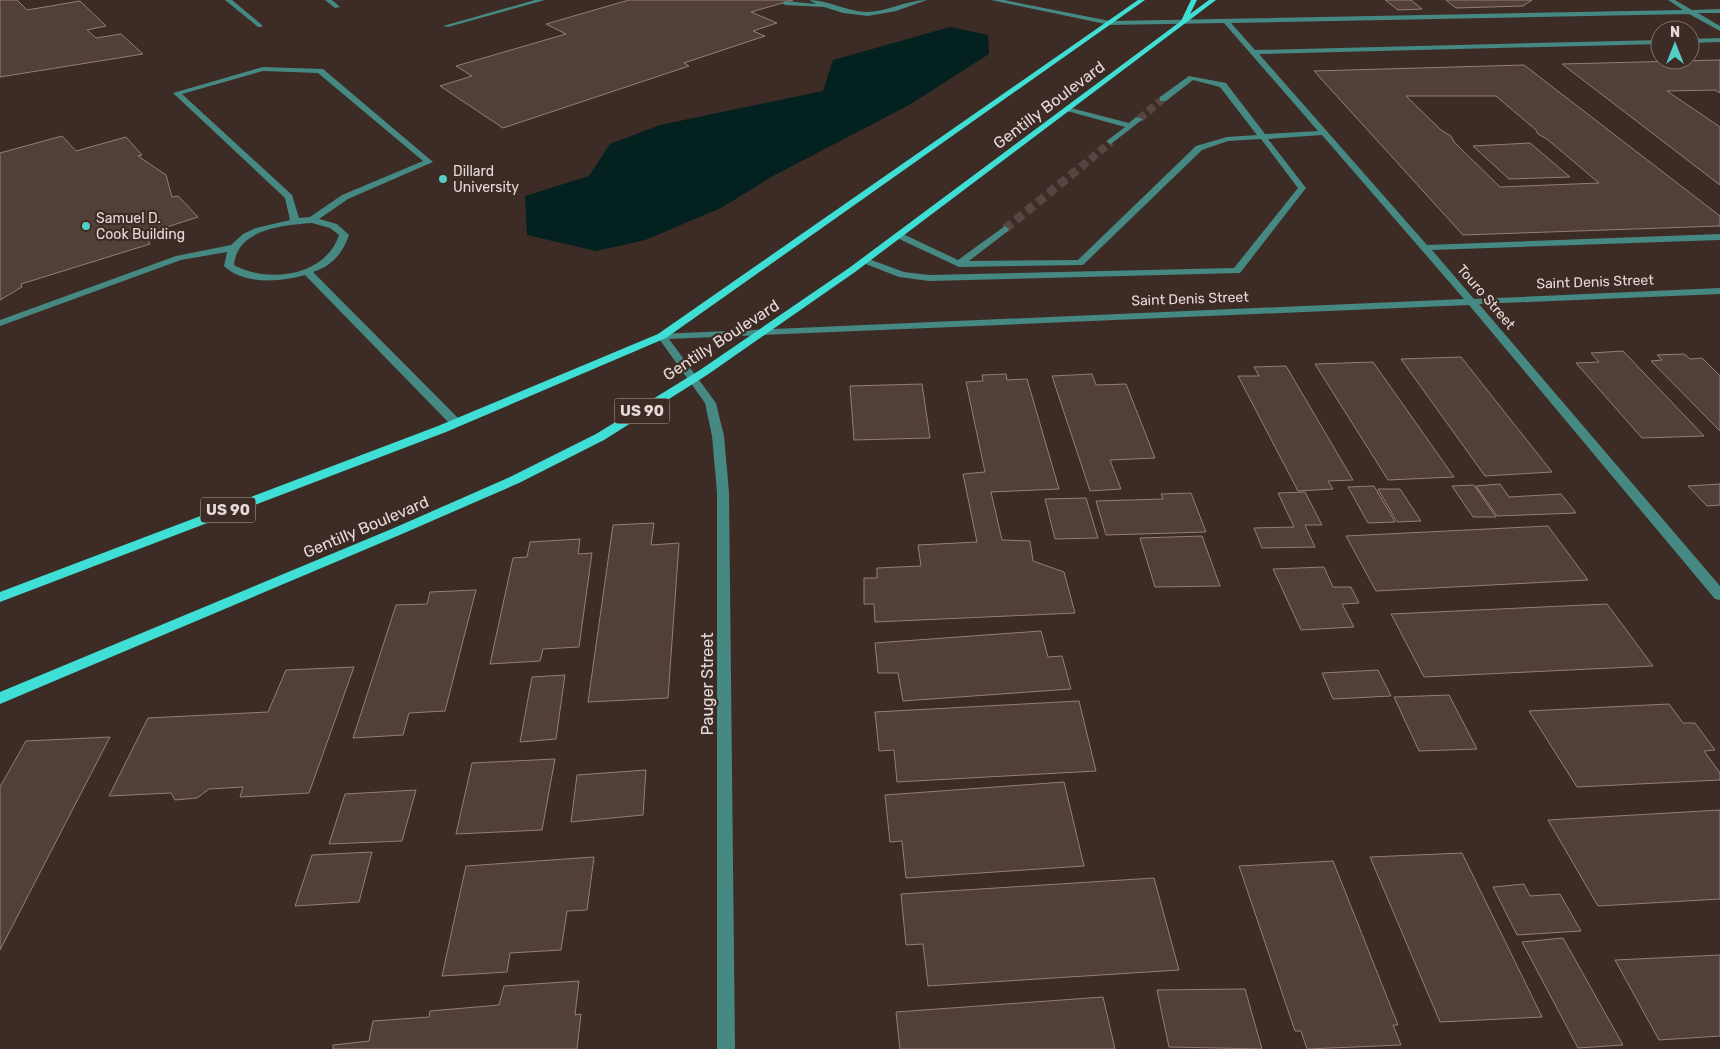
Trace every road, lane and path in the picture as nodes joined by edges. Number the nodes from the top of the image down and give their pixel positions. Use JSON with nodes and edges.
{"nodes":[{"id":1,"x":228,"y":0,"type":"edge"},
{"id":2,"x":328,"y":0,"type":"edge"},
{"id":3,"x":542,"y":0,"type":"edge"},
{"id":4,"x":812,"y":0,"type":"edge"},
{"id":5,"x":924,"y":0,"type":"edge"},
{"id":6,"x":994,"y":0,"type":"edge"},
{"id":7,"x":1142,"y":0,"type":"edge"},
{"id":8,"x":1194,"y":0,"type":"edge"},
{"id":9,"x":1213,"y":0,"type":"edge"},
{"id":10,"x":1671,"y":0,"type":"edge"},
{"id":11,"x":785,"y":2,"type":"dead end"},
{"id":12,"x":826,"y":6,"type":"junction"},
{"id":13,"x":337,"y":7,"type":"dead end"},
{"id":14,"x":1720,"y":11,"type":"edge"},
{"id":15,"x":1691,"y":12,"type":"junction"},
{"id":16,"x":1226,"y":22,"type":"junction"},
{"id":17,"x":1110,"y":23,"type":"junction"},
{"id":18,"x":1183,"y":23,"type":"junction"},
{"id":19,"x":260,"y":26,"type":"dead end"},
{"id":20,"x":446,"y":26,"type":"dead end"},
{"id":21,"x":1720,"y":29,"type":"edge"},
{"id":22,"x":1720,"y":40,"type":"edge"},
{"id":23,"x":1700,"y":41,"type":"edge"},
{"id":24,"x":1650,"y":42,"type":"edge"},
{"id":25,"x":1253,"y":52,"type":"junction"},
{"id":26,"x":1163,"y":98,"type":"tunnel mouth"},
{"id":27,"x":1070,"y":109,"type":"junction"},
{"id":28,"x":1139,"y":119,"type":"tunnel mouth"},
{"id":29,"x":1130,"y":126,"type":"junction"},
{"id":30,"x":1323,"y":133,"type":"junction"},
{"id":31,"x":1264,"y":138,"type":"junction"},
{"id":32,"x":1111,"y":142,"type":"tunnel mouth"},
{"id":33,"x":312,"y":220,"type":"junction"},
{"id":34,"x":295,"y":221,"type":"junction"},
{"id":35,"x":1005,"y":228,"type":"tunnel mouth"},
{"id":36,"x":900,"y":236,"type":"junction"},
{"id":37,"x":1720,"y":237,"type":"edge"},
{"id":38,"x":232,"y":248,"type":"junction"},
{"id":39,"x":1424,"y":248,"type":"junction"},
{"id":40,"x":866,"y":261,"type":"junction"},
{"id":41,"x":959,"y":264,"type":"junction"},
{"id":42,"x":307,"y":271,"type":"junction"},
{"id":43,"x":1720,"y":291,"type":"edge"},
{"id":44,"x":1470,"y":301,"type":"junction"},
{"id":45,"x":0,"y":324,"type":"edge"},
{"id":46,"x":764,"y":332,"type":"junction"},
{"id":47,"x":662,"y":336,"type":"junction"},
{"id":48,"x":692,"y":378,"type":"junction"},
{"id":49,"x":456,"y":423,"type":"junction"},
{"id":50,"x":1720,"y":594,"type":"edge"},
{"id":51,"x":0,"y":597,"type":"edge"},
{"id":52,"x":0,"y":698,"type":"edge"},
{"id":53,"x":726,"y":1049,"type":"edge"}],
"edges":[{"from":1,"to":19,"type":"street"},
{"from":2,"to":13,"type":"street"},
{"from":3,"to":20,"type":"street"},
{"from":4,"to":12,"type":"street"},
{"from":5,"to":12,"type":"street"},
{"from":6,"to":17,"type":"street"},
{"from":7,"to":17,"type":"main road","name":"Gentilly Boulevard","number":"US 90"},
{"from":8,"to":18,"type":"main road"},
{"from":9,"to":18,"type":"main road","name":"Gentilly Boulevard","number":"US 90"},
{"from":10,"to":15,"type":"street"},
{"from":11,"to":12,"type":"street"},
{"from":14,"to":15,"type":"street"},
{"from":15,"to":16,"type":"street"},
{"from":15,"to":21,"type":"street"},
{"from":16,"to":18,"type":"street"},
{"from":16,"to":25,"type":"street","name":"Touro Street"},
{"from":17,"to":18,"type":"street"},
{"from":17,"to":47,"type":"main road","name":"Gentilly Boulevard","number":"US 90"},
{"from":18,"to":27,"type":"main road","name":"Gentilly Boulevard","number":"US 90"},
{"from":22,"to":23,"type":"street"},
{"from":24,"to":25,"type":"street"},
{"from":25,"to":30,"type":"street","name":"Touro Street"},
{"from":26,"to":31,"type":"street"},
{"from":27,"to":29,"type":"street"},
{"from":27,"to":36,"type":"main road","name":"Gentilly Boulevard","number":"US 90"},
{"from":28,"to":29,"type":"street"},
{"from":29,"to":32,"type":"street"},
{"from":30,"to":31,"type":"street"},
{"from":30,"to":39,"type":"street","name":"Touro Street"},
{"from":31,"to":40,"type":"street"},
{"from":31,"to":41,"type":"street"},
{"from":33,"to":34,"type":"street"},
{"from":33,"to":34,"type":"street"},
{"from":33,"to":42,"type":"street"},
{"from":34,"to":38,"type":"street"},
{"from":35,"to":41,"type":"street"},
{"from":36,"to":40,"type":"main road","name":"Gentilly Boulevard","number":"US 90"},
{"from":36,"to":41,"type":"street"},
{"from":37,"to":39,"type":"street"},
{"from":38,"to":42,"type":"street"},
{"from":38,"to":45,"type":"street"},
{"from":39,"to":44,"type":"street","name":"Touro Street"},
{"from":40,"to":46,"type":"main road","name":"Gentilly Boulevard","number":"US 90"},
{"from":42,"to":49,"type":"street"},
{"from":43,"to":44,"type":"street","name":"Saint Denis Street"},
{"from":44,"to":46,"type":"street","name":"Saint Denis Street"},
{"from":44,"to":50,"type":"street","name":"Touro Street"},
{"from":46,"to":47,"type":"street","name":"Saint Denis Street"},
{"from":46,"to":48,"type":"main road","name":"Gentilly Boulevard","number":"US 90"},
{"from":47,"to":48,"type":"street","name":"Pauger Street"},
{"from":47,"to":49,"type":"main road","name":"Gentilly Boulevard","number":"US 90"},
{"from":48,"to":52,"type":"main road","name":"Gentilly Boulevard","number":"US 90"},
{"from":48,"to":53,"type":"street","name":"Pauger Street"},
{"from":49,"to":51,"type":"main road","name":"Gentilly Boulevard","number":"US 90"}]}
